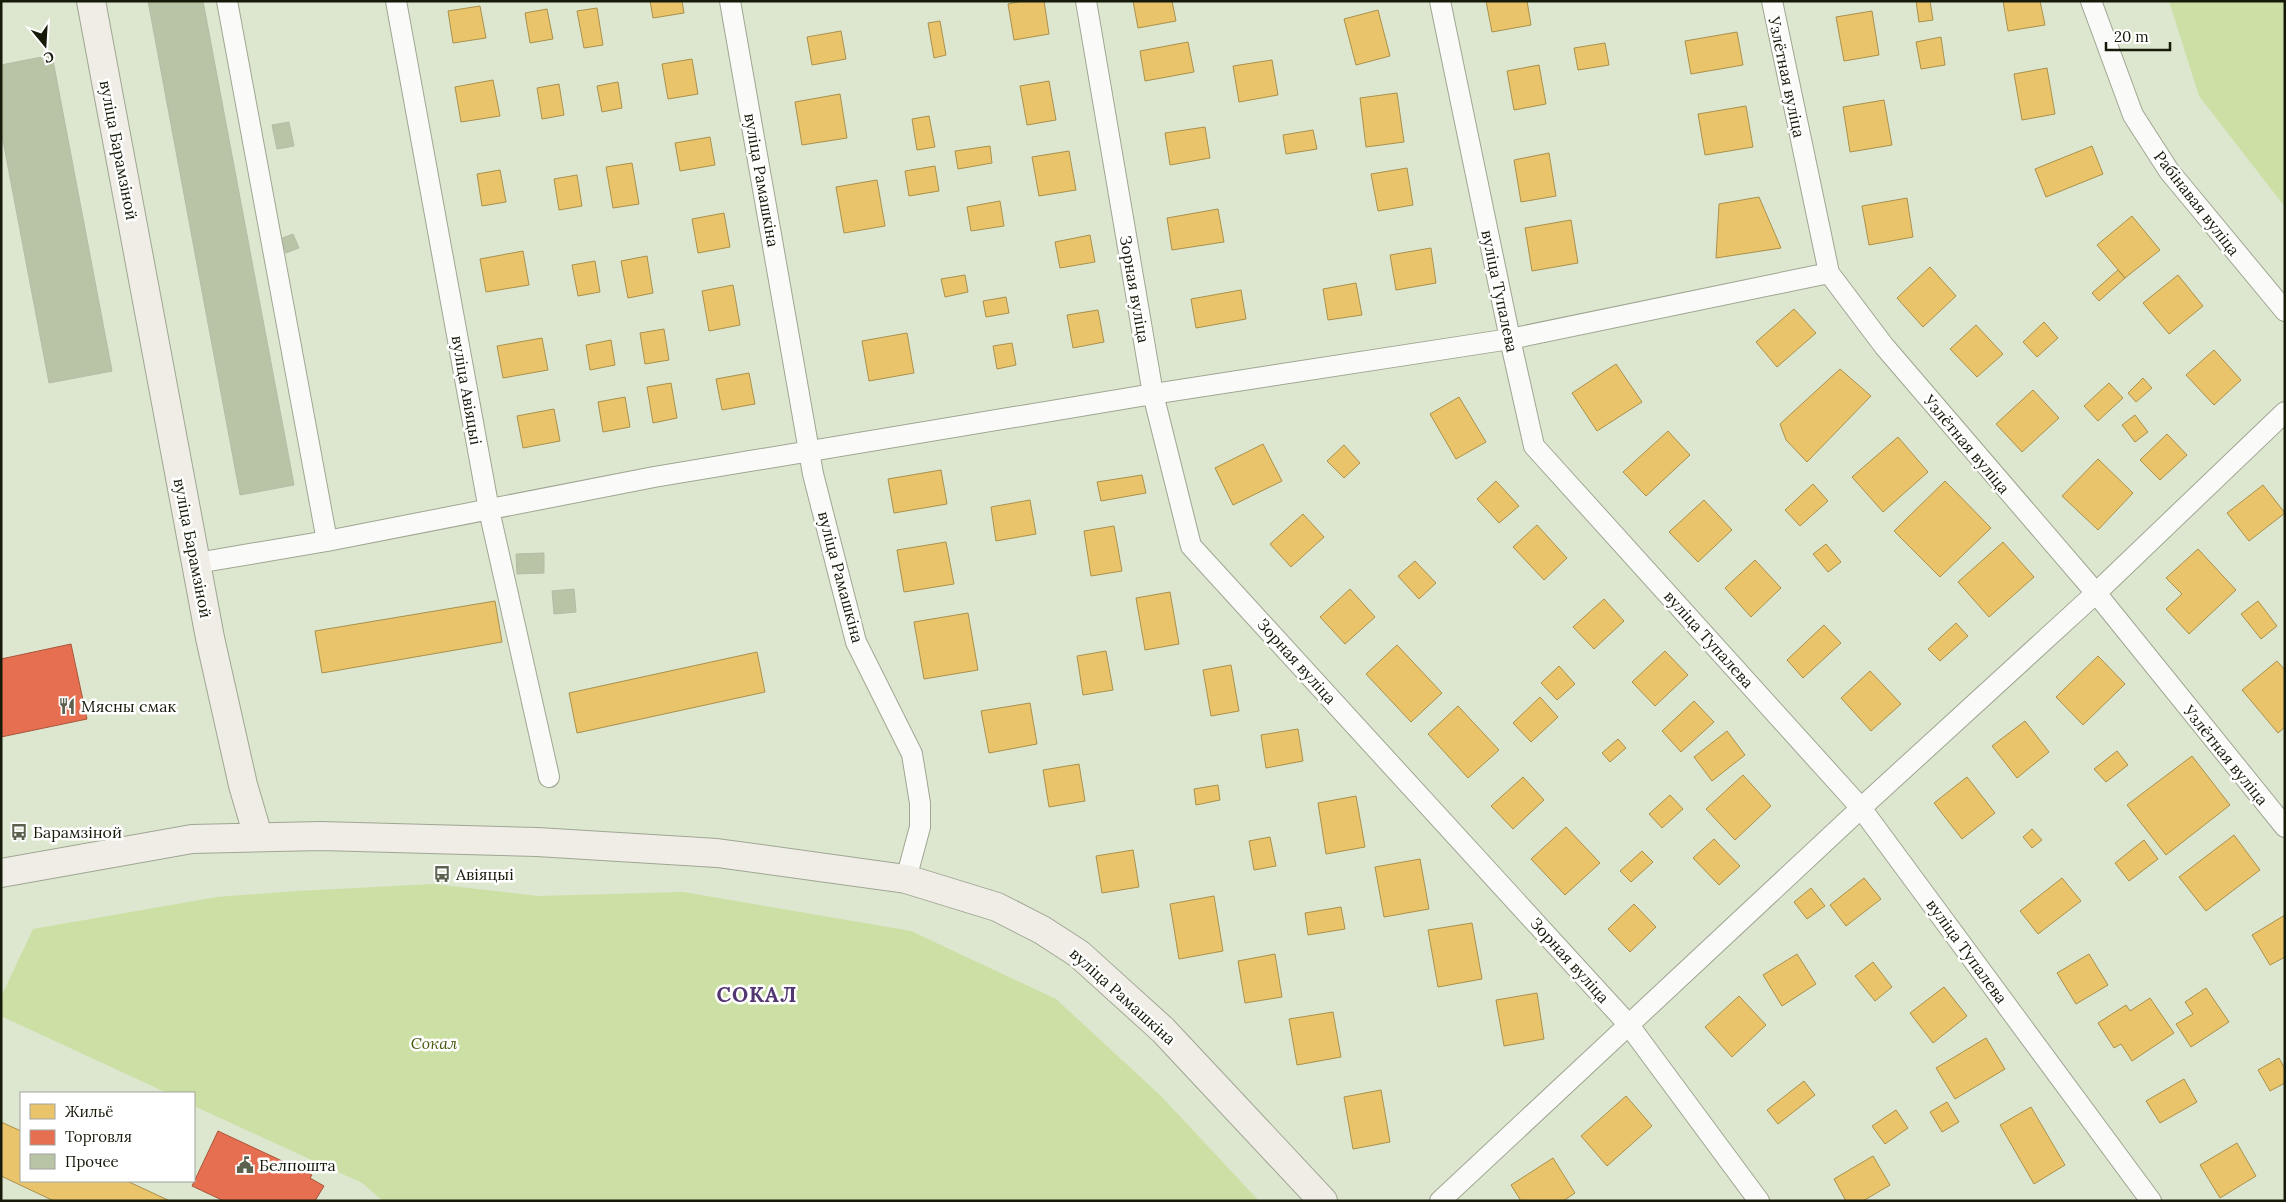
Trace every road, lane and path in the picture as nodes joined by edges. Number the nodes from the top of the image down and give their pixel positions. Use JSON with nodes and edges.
{"nodes":[{"id":1,"x":91,"y":1,"type":"edge"},
{"id":2,"x":227,"y":1,"type":"edge"},
{"id":3,"x":396,"y":1,"type":"edge"},
{"id":4,"x":730,"y":1,"type":"edge"},
{"id":5,"x":1086,"y":1,"type":"edge"},
{"id":6,"x":1440,"y":1,"type":"edge"},
{"id":7,"x":1772,"y":1,"type":"edge"},
{"id":8,"x":2091,"y":1,"type":"edge"},
{"id":9,"x":1829,"y":273,"type":"junction"},
{"id":10,"x":2285,"y":311,"type":"edge"},
{"id":11,"x":1510,"y":340,"type":"junction"},
{"id":12,"x":1153,"y":394,"type":"junction"},
{"id":13,"x":2285,"y":412,"type":"edge"},
{"id":14,"x":810,"y":451,"type":"junction"},
{"id":15,"x":489,"y":510,"type":"junction"},
{"id":16,"x":327,"y":542,"type":"junction"},
{"id":17,"x":197,"y":563,"type":"junction"},
{"id":18,"x":2096,"y":593,"type":"junction"},
{"id":19,"x":549,"y":777,"type":"dead end"},
{"id":20,"x":1861,"y":808,"type":"junction"},
{"id":21,"x":2285,"y":827,"type":"edge"},
{"id":22,"x":258,"y":836,"type":"junction"},
{"id":23,"x":1,"y":873,"type":"edge"},
{"id":24,"x":906,"y":879,"type":"junction"},
{"id":25,"x":1628,"y":1024,"type":"junction"},
{"id":26,"x":1323,"y":1201,"type":"edge"},
{"id":27,"x":1440,"y":1201,"type":"edge"},
{"id":28,"x":1759,"y":1201,"type":"edge"},
{"id":29,"x":2151,"y":1201,"type":"edge"}],
"edges":[{"from":1,"to":17,"type":"street","name":"вуліца Барамзіной"},
{"from":2,"to":16,"type":"street"},
{"from":3,"to":15,"type":"street","name":"вуліца Авіяцыі"},
{"from":4,"to":14,"type":"street","name":"вуліца Рамашкіна"},
{"from":5,"to":12,"type":"street","name":"Зорная вуліца"},
{"from":6,"to":11,"type":"street","name":"вуліца Тупалева"},
{"from":7,"to":9,"type":"street","name":"Узлётная вуліца"},
{"from":8,"to":10,"type":"street","name":"Рабінавая вуліца"},
{"from":9,"to":11,"type":"street"},
{"from":9,"to":18,"type":"street","name":"Узлётная вуліца"},
{"from":11,"to":12,"type":"street"},
{"from":11,"to":20,"type":"street","name":"вуліца Тупалева"},
{"from":12,"to":14,"type":"street"},
{"from":12,"to":25,"type":"street","name":"Зорная вуліца"},
{"from":13,"to":18,"type":"street"},
{"from":14,"to":15,"type":"street"},
{"from":14,"to":24,"type":"street","name":"вуліца Рамашкіна"},
{"from":15,"to":16,"type":"street"},
{"from":15,"to":19,"type":"street","name":"вуліца Авіяцыі"},
{"from":16,"to":17,"type":"street"},
{"from":17,"to":22,"type":"street","name":"вуліца Барамзіной"},
{"from":18,"to":20,"type":"street"},
{"from":18,"to":21,"type":"street","name":"Узлётная вуліца"},
{"from":20,"to":25,"type":"street"},
{"from":20,"to":29,"type":"street","name":"вуліца Тупалева"},
{"from":22,"to":23,"type":"street"},
{"from":22,"to":24,"type":"street"},
{"from":24,"to":26,"type":"street","name":"вуліца Рамашкіна"},
{"from":25,"to":27,"type":"street"},
{"from":25,"to":28,"type":"street","name":"Зорная вуліца"}]}
